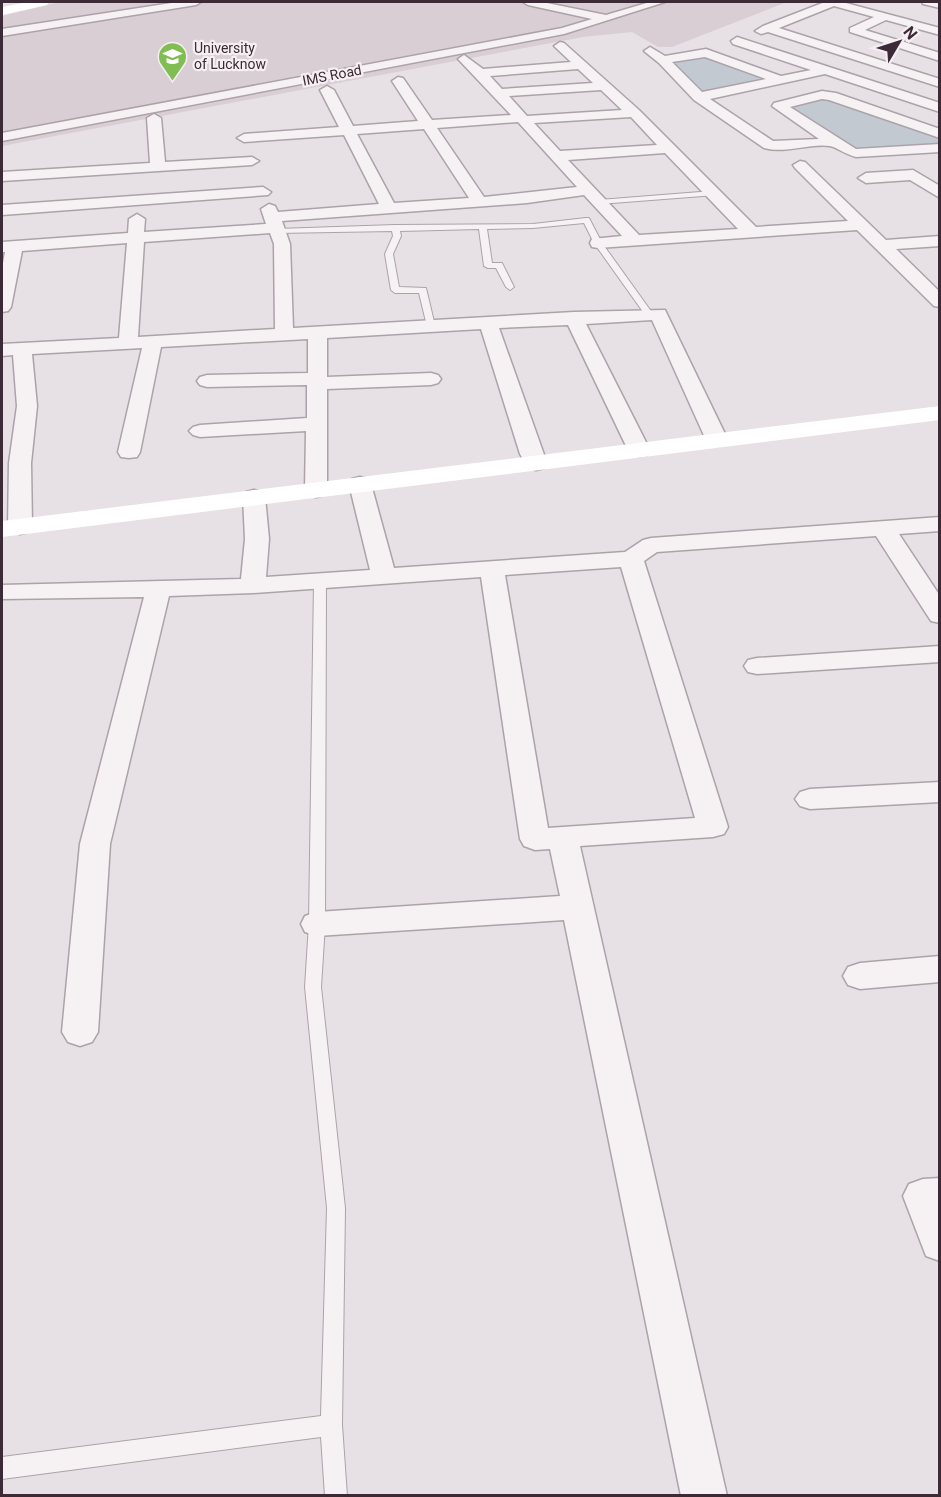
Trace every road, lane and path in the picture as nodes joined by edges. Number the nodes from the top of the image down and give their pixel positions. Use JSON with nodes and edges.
{"nodes":[{"id":1,"x":25,"y":2,"type":"edge"},
{"id":2,"x":43,"y":2,"type":"edge"},
{"id":3,"x":196,"y":2,"type":"edge"},
{"id":4,"x":528,"y":2,"type":"edge"},
{"id":5,"x":660,"y":2,"type":"edge"},
{"id":6,"x":833,"y":2,"type":"edge"},
{"id":7,"x":927,"y":2,"type":"edge"},
{"id":8,"x":939,"y":5,"type":"edge"},
{"id":9,"x":2,"y":9,"type":"edge"},
{"id":10,"x":884,"y":17,"type":"junction"},
{"id":11,"x":609,"y":19,"type":"junction"},
{"id":12,"x":767,"y":28,"type":"junction"},
{"id":13,"x":939,"y":32,"type":"edge"},
{"id":14,"x":2,"y":33,"type":"edge"},
{"id":15,"x":684,"y":45,"type":"dead end"},
{"id":16,"x":560,"y":46,"type":"dead end"},
{"id":17,"x":650,"y":51,"type":"dead end"},
{"id":18,"x":706,"y":53,"type":"junction"},
{"id":19,"x":938,"y":56,"type":"edge"},
{"id":20,"x":464,"y":59,"type":"dead end"},
{"id":21,"x":663,"y":60,"type":"junction"},
{"id":22,"x":870,"y":61,"type":"junction"},
{"id":23,"x":581,"y":65,"type":"junction"},
{"id":24,"x":826,"y":70,"type":"junction"},
{"id":25,"x":480,"y":73,"type":"junction"},
{"id":26,"x":781,"y":80,"type":"junction"},
{"id":27,"x":398,"y":81,"type":"dead end"},
{"id":28,"x":939,"y":83,"type":"edge"},
{"id":29,"x":603,"y":86,"type":"junction"},
{"id":30,"x":327,"y":90,"type":"dead end"},
{"id":31,"x":939,"y":92,"type":"edge"},
{"id":32,"x":499,"y":93,"type":"junction"},
{"id":33,"x":699,"y":97,"type":"junction"},
{"id":34,"x":911,"y":99,"type":"junction"},
{"id":35,"x":939,"y":108,"type":"edge"},
{"id":36,"x":634,"y":113,"type":"junction"},
{"id":37,"x":154,"y":118,"type":"dead end"},
{"id":38,"x":237,"y":118,"type":"dead end"},
{"id":39,"x":523,"y":119,"type":"junction"},
{"id":40,"x":428,"y":125,"type":"junction"},
{"id":41,"x":350,"y":130,"type":"junction"},
{"id":42,"x":939,"y":134,"type":"edge"},
{"id":43,"x":2,"y":137,"type":"edge"},
{"id":44,"x":244,"y":138,"type":"junction"},
{"id":45,"x":832,"y":142,"type":"junction"},
{"id":46,"x":669,"y":148,"type":"junction"},
{"id":47,"x":939,"y":148,"type":"edge"},
{"id":48,"x":557,"y":156,"type":"junction"},
{"id":49,"x":252,"y":161,"type":"junction"},
{"id":50,"x":800,"y":165,"type":"dead end"},
{"id":51,"x":158,"y":167,"type":"junction"},
{"id":52,"x":2,"y":177,"type":"edge"},
{"id":53,"x":866,"y":178,"type":"dead end"},
{"id":54,"x":263,"y":192,"type":"junction"},
{"id":55,"x":712,"y":193,"type":"junction"},
{"id":56,"x":939,"y":193,"type":"edge"},
{"id":57,"x":594,"y":196,"type":"junction"},
{"id":58,"x":137,"y":200,"type":"junction"},
{"id":59,"x":480,"y":202,"type":"junction"},
{"id":60,"x":389,"y":208,"type":"junction"},
{"id":61,"x":2,"y":210,"type":"edge"},
{"id":62,"x":275,"y":225,"type":"junction"},
{"id":63,"x":862,"y":225,"type":"junction"},
{"id":64,"x":395,"y":227,"type":"junction"},
{"id":65,"x":483,"y":227,"type":"junction"},
{"id":66,"x":752,"y":233,"type":"junction"},
{"id":67,"x":137,"y":237,"type":"junction"},
{"id":68,"x":635,"y":241,"type":"junction"},
{"id":69,"x":939,"y":241,"type":"edge"},
{"id":70,"x":598,"y":243,"type":"junction"},
{"id":71,"x":882,"y":245,"type":"junction"},
{"id":72,"x":8,"y":247,"type":"edge"},
{"id":73,"x":510,"y":287,"type":"dead end"},
{"id":74,"x":937,"y":296,"type":"edge"},
{"id":75,"x":2,"y":307,"type":"edge"},
{"id":76,"x":649,"y":314,"type":"junction"},
{"id":77,"x":574,"y":318,"type":"junction"},
{"id":78,"x":488,"y":323,"type":"junction"},
{"id":79,"x":431,"y":326,"type":"junction"},
{"id":80,"x":318,"y":332,"type":"junction"},
{"id":81,"x":284,"y":334,"type":"junction"},
{"id":82,"x":153,"y":341,"type":"junction"},
{"id":83,"x":128,"y":343,"type":"junction"},
{"id":84,"x":12,"y":349,"type":"edge"},
{"id":85,"x":430,"y":379,"type":"dead end"},
{"id":86,"x":207,"y":381,"type":"dead end"},
{"id":87,"x":317,"y":381,"type":"junction"},
{"id":88,"x":939,"y":404,"type":"edge"},
{"id":89,"x":939,"y":413,"type":"edge"},
{"id":90,"x":316,"y":424,"type":"junction"},
{"id":91,"x":200,"y":430,"type":"dead end"},
{"id":92,"x":715,"y":436,"type":"junction"},
{"id":93,"x":637,"y":446,"type":"junction"},
{"id":94,"x":129,"y":452,"type":"dead end"},
{"id":95,"x":534,"y":458,"type":"junction"},
{"id":96,"x":11,"y":472,"type":"edge"},
{"id":97,"x":360,"y":484,"type":"junction"},
{"id":98,"x":315,"y":485,"type":"junction"},
{"id":99,"x":254,"y":498,"type":"junction"},
{"id":100,"x":11,"y":522,"type":"edge"},
{"id":101,"x":939,"y":524,"type":"edge"},
{"id":102,"x":883,"y":528,"type":"junction"},
{"id":103,"x":631,"y":558,"type":"junction"},
{"id":104,"x":492,"y":568,"type":"junction"},
{"id":105,"x":384,"y":576,"type":"junction"},
{"id":106,"x":320,"y":581,"type":"junction"},
{"id":107,"x":252,"y":586,"type":"junction"},
{"id":108,"x":158,"y":589,"type":"junction"},
{"id":109,"x":2,"y":592,"type":"edge"},
{"id":110,"x":939,"y":616,"type":"edge"},
{"id":111,"x":939,"y":654,"type":"edge"},
{"id":112,"x":756,"y":666,"type":"dead end"},
{"id":113,"x":939,"y":792,"type":"edge"},
{"id":114,"x":810,"y":799,"type":"dead end"},
{"id":115,"x":563,"y":837,"type":"junction"},
{"id":116,"x":578,"y":907,"type":"junction"},
{"id":117,"x":317,"y":924,"type":"junction"},
{"id":118,"x":939,"y":969,"type":"edge"},
{"id":119,"x":860,"y":976,"type":"dead end"},
{"id":120,"x":80,"y":1032,"type":"dead end"},
{"id":121,"x":939,"y":1196,"type":"edge"},
{"id":122,"x":939,"y":1243,"type":"edge"},
{"id":123,"x":331,"y":1425,"type":"junction"},
{"id":124,"x":2,"y":1468,"type":"edge"},
{"id":125,"x":336,"y":1496,"type":"edge"},
{"id":126,"x":704,"y":1496,"type":"edge"}],
"edges":[{"from":1,"to":9,"type":"street"},
{"from":2,"to":9,"type":"street"},
{"from":3,"to":14,"type":"street"},
{"from":4,"to":11,"type":"street"},
{"from":5,"to":11,"type":"street","name":"IMS Road"},
{"from":6,"to":10,"type":"street"},
{"from":6,"to":12,"type":"street"},
{"from":7,"to":8,"type":"street"},
{"from":10,"to":13,"type":"street"},
{"from":10,"to":19,"type":"street"},
{"from":11,"to":43,"type":"street","name":"IMS Road"},
{"from":12,"to":22,"type":"street"},
{"from":12,"to":24,"type":"street"},
{"from":15,"to":18,"type":"street"},
{"from":16,"to":23,"type":"street"},
{"from":17,"to":21,"type":"street"},
{"from":18,"to":21,"type":"street"},
{"from":18,"to":26,"type":"street"},
{"from":20,"to":25,"type":"street"},
{"from":21,"to":33,"type":"street"},
{"from":22,"to":24,"type":"street"},
{"from":22,"to":28,"type":"street"},
{"from":23,"to":25,"type":"street"},
{"from":23,"to":29,"type":"street"},
{"from":24,"to":26,"type":"street"},
{"from":24,"to":34,"type":"street"},
{"from":25,"to":32,"type":"street"},
{"from":26,"to":33,"type":"street"},
{"from":27,"to":40,"type":"street"},
{"from":29,"to":32,"type":"street"},
{"from":29,"to":36,"type":"street"},
{"from":30,"to":41,"type":"street"},
{"from":31,"to":34,"type":"street"},
{"from":32,"to":39,"type":"street"},
{"from":33,"to":45,"type":"street"},
{"from":34,"to":35,"type":"street"},
{"from":36,"to":39,"type":"street"},
{"from":36,"to":46,"type":"street"},
{"from":37,"to":51,"type":"street"},
{"from":38,"to":44,"type":"street"},
{"from":39,"to":40,"type":"street"},
{"from":39,"to":48,"type":"street"},
{"from":40,"to":41,"type":"street"},
{"from":40,"to":59,"type":"street"},
{"from":41,"to":44,"type":"street"},
{"from":41,"to":60,"type":"street"},
{"from":42,"to":45,"type":"street"},
{"from":44,"to":49,"type":"street"},
{"from":45,"to":47,"type":"street"},
{"from":46,"to":48,"type":"street"},
{"from":46,"to":55,"type":"street"},
{"from":48,"to":57,"type":"street"},
{"from":49,"to":51,"type":"street"},
{"from":49,"to":54,"type":"street"},
{"from":50,"to":63,"type":"street"},
{"from":51,"to":52,"type":"street"},
{"from":53,"to":56,"type":"street"},
{"from":54,"to":58,"type":"street"},
{"from":54,"to":62,"type":"street"},
{"from":55,"to":57,"type":"lane"},
{"from":55,"to":66,"type":"street"},
{"from":57,"to":59,"type":"street"},
{"from":57,"to":68,"type":"street"},
{"from":58,"to":61,"type":"street"},
{"from":58,"to":67,"type":"street"},
{"from":59,"to":60,"type":"street"},
{"from":60,"to":62,"type":"street"},
{"from":62,"to":64,"type":"lane"},
{"from":62,"to":67,"type":"street"},
{"from":62,"to":81,"type":"street"},
{"from":63,"to":66,"type":"street"},
{"from":63,"to":71,"type":"street"},
{"from":64,"to":65,"type":"lane"},
{"from":64,"to":79,"type":"lane"},
{"from":65,"to":70,"type":"lane"},
{"from":65,"to":73,"type":"lane"},
{"from":66,"to":68,"type":"street"},
{"from":67,"to":72,"type":"street"},
{"from":67,"to":83,"type":"street"},
{"from":68,"to":70,"type":"street"},
{"from":69,"to":71,"type":"street"},
{"from":70,"to":76,"type":"lane"},
{"from":71,"to":74,"type":"street"},
{"from":72,"to":75,"type":"street"},
{"from":76,"to":77,"type":"street"},
{"from":76,"to":92,"type":"street"},
{"from":77,"to":78,"type":"street"},
{"from":77,"to":93,"type":"street"},
{"from":78,"to":79,"type":"street"},
{"from":78,"to":95,"type":"street"},
{"from":79,"to":80,"type":"street"},
{"from":80,"to":81,"type":"street"},
{"from":80,"to":87,"type":"street"},
{"from":81,"to":82,"type":"street"},
{"from":82,"to":83,"type":"street"},
{"from":82,"to":94,"type":"street"},
{"from":83,"to":84,"type":"street"},
{"from":84,"to":96,"type":"street"},
{"from":85,"to":87,"type":"street"},
{"from":86,"to":87,"type":"street"},
{"from":87,"to":90,"type":"street"},
{"from":88,"to":92,"type":"street"},
{"from":89,"to":92,"type":"street"},
{"from":90,"to":91,"type":"street"},
{"from":90,"to":98,"type":"street"},
{"from":92,"to":93,"type":"street"},
{"from":93,"to":95,"type":"street"},
{"from":95,"to":97,"type":"street"},
{"from":95,"to":98,"type":"street"},
{"from":96,"to":100,"type":"street"},
{"from":97,"to":98,"type":"street"},
{"from":97,"to":105,"type":"street"},
{"from":98,"to":99,"type":"street"},
{"from":98,"to":100,"type":"street"},
{"from":99,"to":100,"type":"street"},
{"from":99,"to":107,"type":"street"},
{"from":101,"to":102,"type":"street"},
{"from":102,"to":103,"type":"street"},
{"from":102,"to":110,"type":"street"},
{"from":103,"to":104,"type":"street"},
{"from":103,"to":115,"type":"street"},
{"from":104,"to":105,"type":"street"},
{"from":104,"to":115,"type":"street"},
{"from":105,"to":106,"type":"street"},
{"from":106,"to":107,"type":"street"},
{"from":106,"to":117,"type":"lane"},
{"from":107,"to":108,"type":"street"},
{"from":108,"to":109,"type":"street"},
{"from":108,"to":120,"type":"street"},
{"from":111,"to":112,"type":"street"},
{"from":113,"to":114,"type":"street"},
{"from":115,"to":116,"type":"street"},
{"from":116,"to":117,"type":"street"},
{"from":116,"to":126,"type":"street"},
{"from":117,"to":123,"type":"lane"},
{"from":118,"to":119,"type":"street"},
{"from":121,"to":122,"type":"street"},
{"from":123,"to":124,"type":"lane"},
{"from":123,"to":125,"type":"lane"}]}
